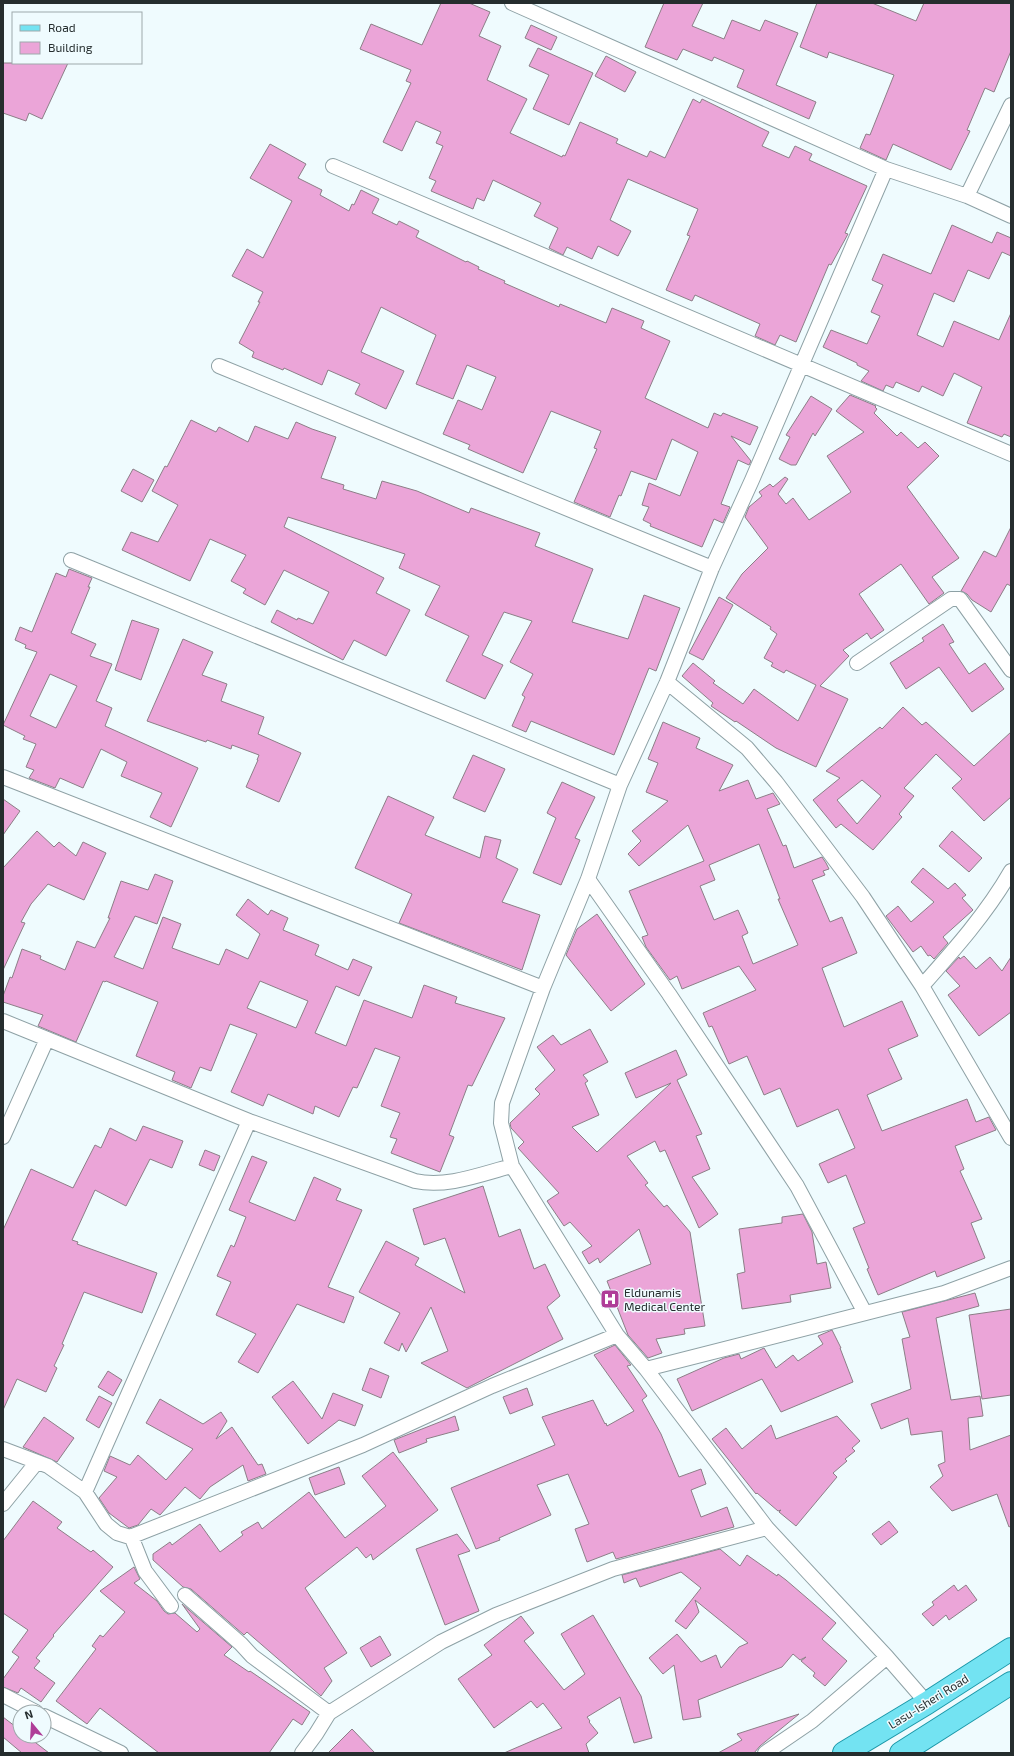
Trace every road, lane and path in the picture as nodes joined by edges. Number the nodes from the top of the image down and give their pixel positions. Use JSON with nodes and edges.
{"nodes":[{"id":1,"x":512,"y":3,"type":"edge"},
{"id":2,"x":1011,"y":105,"type":"edge"},
{"id":3,"x":333,"y":166,"type":"dead end"},
{"id":4,"x":886,"y":169,"type":"junction"},
{"id":5,"x":966,"y":196,"type":"junction"},
{"id":6,"x":1011,"y":216,"type":"edge"},
{"id":7,"x":801,"y":364,"type":"junction"},
{"id":8,"x":219,"y":366,"type":"dead end"},
{"id":9,"x":1011,"y":454,"type":"edge"},
{"id":10,"x":71,"y":560,"type":"dead end"},
{"id":11,"x":712,"y":568,"type":"junction"},
{"id":12,"x":857,"y":663,"type":"dead end"},
{"id":13,"x":1011,"y":670,"type":"edge"},
{"id":14,"x":667,"y":682,"type":"junction"},
{"id":15,"x":3,"y":777,"type":"edge"},
{"id":16,"x":620,"y":785,"type":"junction"},
{"id":17,"x":1011,"y":871,"type":"edge"},
{"id":18,"x":588,"y":879,"type":"junction"},
{"id":19,"x":922,"y":986,"type":"junction"},
{"id":20,"x":543,"y":988,"type":"junction"},
{"id":21,"x":3,"y":1021,"type":"edge"},
{"id":22,"x":47,"y":1039,"type":"junction"},
{"id":23,"x":249,"y":1121,"type":"junction"},
{"id":24,"x":3,"y":1137,"type":"edge"},
{"id":25,"x":1011,"y":1138,"type":"edge"},
{"id":26,"x":512,"y":1166,"type":"junction"},
{"id":27,"x":1011,"y":1268,"type":"edge"},
{"id":28,"x":865,"y":1314,"type":"junction"},
{"id":29,"x":617,"y":1334,"type":"junction"},
{"id":30,"x":646,"y":1369,"type":"junction"},
{"id":31,"x":3,"y":1448,"type":"edge"},
{"id":32,"x":36,"y":1462,"type":"junction"},
{"id":33,"x":85,"y":1492,"type":"junction"},
{"id":34,"x":3,"y":1504,"type":"edge"},
{"id":35,"x":767,"y":1528,"type":"junction"},
{"id":36,"x":131,"y":1536,"type":"junction"},
{"id":37,"x":185,"y":1595,"type":"dead end"},
{"id":38,"x":171,"y":1606,"type":"dead end"},
{"id":39,"x":1011,"y":1649,"type":"edge"},
{"id":40,"x":887,"y":1657,"type":"junction"},
{"id":41,"x":1011,"y":1683,"type":"edge"},
{"id":42,"x":3,"y":1695,"type":"edge"},
{"id":43,"x":927,"y":1703,"type":"junction"},
{"id":44,"x":20,"y":1704,"type":"edge"},
{"id":45,"x":329,"y":1713,"type":"junction"},
{"id":46,"x":52,"y":1720,"type":"edge"},
{"id":47,"x":122,"y":1753,"type":"edge"},
{"id":48,"x":302,"y":1753,"type":"edge"},
{"id":49,"x":765,"y":1753,"type":"edge"},
{"id":50,"x":844,"y":1753,"type":"edge"},
{"id":51,"x":901,"y":1753,"type":"edge"}],
"edges":[{"from":1,"to":4,"type":"street"},
{"from":2,"to":5,"type":"street"},
{"from":3,"to":7,"type":"street"},
{"from":4,"to":5,"type":"street"},
{"from":4,"to":7,"type":"street"},
{"from":5,"to":6,"type":"street"},
{"from":7,"to":9,"type":"street"},
{"from":7,"to":11,"type":"street"},
{"from":8,"to":11,"type":"street"},
{"from":10,"to":16,"type":"street"},
{"from":11,"to":14,"type":"street"},
{"from":12,"to":13,"type":"street"},
{"from":14,"to":16,"type":"street"},
{"from":14,"to":19,"type":"street"},
{"from":15,"to":20,"type":"street"},
{"from":16,"to":18,"type":"street"},
{"from":17,"to":19,"type":"street"},
{"from":18,"to":20,"type":"street"},
{"from":18,"to":28,"type":"street"},
{"from":19,"to":25,"type":"street"},
{"from":20,"to":26,"type":"street"},
{"from":21,"to":22,"type":"street"},
{"from":22,"to":23,"type":"street"},
{"from":22,"to":24,"type":"street"},
{"from":23,"to":26,"type":"street"},
{"from":23,"to":33,"type":"street"},
{"from":26,"to":29,"type":"street"},
{"from":27,"to":28,"type":"street"},
{"from":28,"to":30,"type":"street"},
{"from":29,"to":30,"type":"street"},
{"from":29,"to":36,"type":"street"},
{"from":30,"to":35,"type":"street"},
{"from":31,"to":32,"type":"street"},
{"from":32,"to":33,"type":"street"},
{"from":32,"to":34,"type":"street"},
{"from":33,"to":36,"type":"street"},
{"from":35,"to":40,"type":"street"},
{"from":35,"to":45,"type":"street"},
{"from":36,"to":38,"type":"street"},
{"from":37,"to":45,"type":"street"},
{"from":39,"to":43,"type":"main road","name":"Lasu-Isheri Road"},
{"from":40,"to":43,"type":"street"},
{"from":40,"to":49,"type":"street"},
{"from":41,"to":51,"type":"main road"},
{"from":42,"to":44,"type":"street"},
{"from":43,"to":50,"type":"main road","name":"Lasu-Isheri Road"},
{"from":45,"to":48,"type":"street"},
{"from":46,"to":47,"type":"street"}]}
